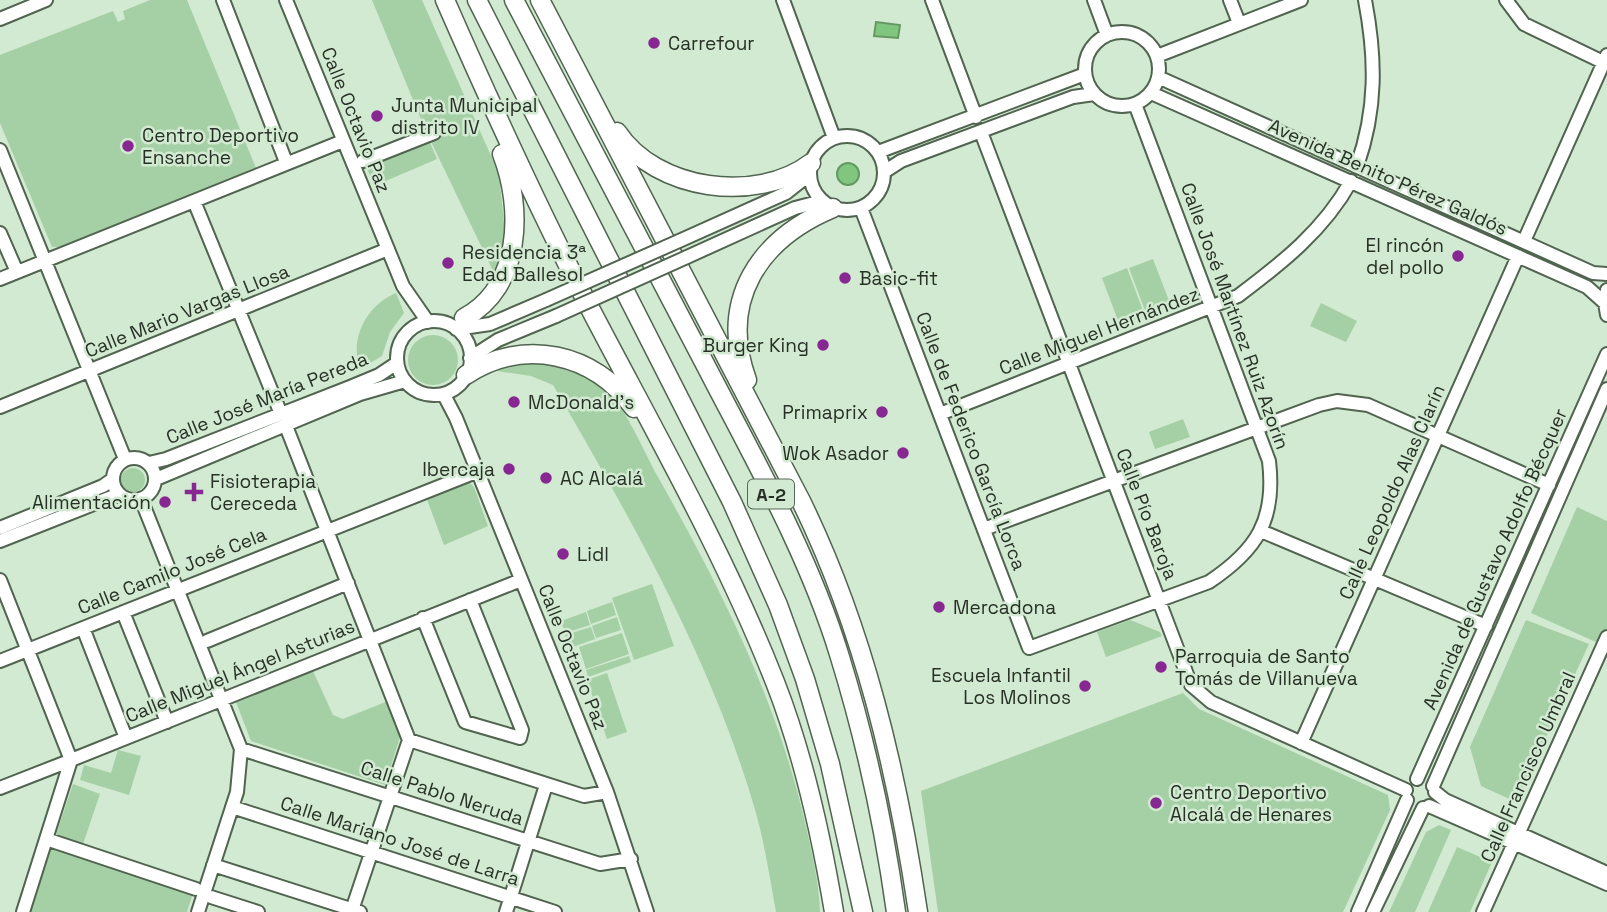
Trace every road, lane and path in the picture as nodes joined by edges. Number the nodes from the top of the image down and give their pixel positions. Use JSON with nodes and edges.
{"nodes":[{"id":1,"x":46,"y":0,"type":"edge"},
{"id":2,"x":223,"y":0,"type":"edge"},
{"id":3,"x":286,"y":0,"type":"edge"},
{"id":4,"x":444,"y":0,"type":"edge"},
{"id":5,"x":475,"y":0,"type":"edge"},
{"id":6,"x":514,"y":0,"type":"edge"},
{"id":7,"x":521,"y":0,"type":"edge"},
{"id":8,"x":540,"y":0,"type":"edge"},
{"id":9,"x":783,"y":0,"type":"edge"},
{"id":10,"x":932,"y":0,"type":"edge"},
{"id":11,"x":1094,"y":0,"type":"edge"},
{"id":12,"x":1230,"y":0,"type":"edge"},
{"id":13,"x":1301,"y":0,"type":"edge"},
{"id":14,"x":1365,"y":0,"type":"edge"},
{"id":15,"x":1506,"y":0,"type":"edge"},
{"id":16,"x":0,"y":19,"type":"edge"},
{"id":17,"x":1239,"y":23,"type":"junction"},
{"id":18,"x":1107,"y":35,"type":"junction"},
{"id":19,"x":1157,"y":56,"type":"junction"},
{"id":20,"x":1606,"y":60,"type":"edge"},
{"id":21,"x":579,"y":74,"type":"junction"},
{"id":22,"x":1085,"y":74,"type":"junction"},
{"id":23,"x":1158,"y":77,"type":"junction"},
{"id":24,"x":1151,"y":93,"type":"junction"},
{"id":25,"x":1094,"y":94,"type":"junction"},
{"id":26,"x":569,"y":104,"type":"junction"},
{"id":27,"x":1135,"y":104,"type":"junction"},
{"id":28,"x":976,"y":117,"type":"junction"},
{"id":29,"x":981,"y":132,"type":"junction"},
{"id":30,"x":434,"y":133,"type":"dead end"},
{"id":31,"x":834,"y":138,"type":"junction"},
{"id":32,"x":343,"y":141,"type":"junction"},
{"id":33,"x":0,"y":150,"type":"edge"},
{"id":34,"x":878,"y":152,"type":"junction"},
{"id":35,"x":363,"y":161,"type":"dead end"},
{"id":36,"x":286,"y":162,"type":"junction"},
{"id":37,"x":1357,"y":166,"type":"junction"},
{"id":38,"x":811,"y":168,"type":"junction"},
{"id":39,"x":884,"y":172,"type":"junction"},
{"id":40,"x":1351,"y":181,"type":"junction"},
{"id":41,"x":194,"y":201,"type":"junction"},
{"id":42,"x":827,"y":204,"type":"junction"},
{"id":43,"x":861,"y":208,"type":"junction"},
{"id":44,"x":0,"y":233,"type":"edge"},
{"id":45,"x":1524,"y":241,"type":"junction"},
{"id":46,"x":387,"y":249,"type":"junction"},
{"id":47,"x":1518,"y":256,"type":"junction"},
{"id":48,"x":46,"y":260,"type":"junction"},
{"id":49,"x":17,"y":272,"type":"junction"},
{"id":50,"x":1607,"y":274,"type":"edge"},
{"id":51,"x":0,"y":279,"type":"edge"},
{"id":52,"x":1606,"y":303,"type":"edge"},
{"id":53,"x":1212,"y":309,"type":"junction"},
{"id":54,"x":239,"y":312,"type":"junction"},
{"id":55,"x":419,"y":318,"type":"junction"},
{"id":56,"x":456,"y":323,"type":"junction"},
{"id":57,"x":1607,"y":354,"type":"edge"},
{"id":58,"x":1069,"y":361,"type":"junction"},
{"id":59,"x":397,"y":363,"type":"junction"},
{"id":60,"x":472,"y":367,"type":"junction"},
{"id":61,"x":90,"y":371,"type":"junction"},
{"id":62,"x":367,"y":380,"type":"junction"},
{"id":63,"x":405,"y":381,"type":"junction"},
{"id":64,"x":390,"y":384,"type":"junction"},
{"id":65,"x":1607,"y":389,"type":"edge"},
{"id":66,"x":448,"y":392,"type":"junction"},
{"id":67,"x":0,"y":407,"type":"edge"},
{"id":68,"x":454,"y":412,"type":"junction"},
{"id":69,"x":940,"y":414,"type":"junction"},
{"id":70,"x":284,"y":420,"type":"junction"},
{"id":71,"x":1257,"y":428,"type":"junction"},
{"id":72,"x":1437,"y":437,"type":"junction"},
{"id":73,"x":125,"y":459,"type":"junction"},
{"id":74,"x":149,"y":463,"type":"junction"},
{"id":75,"x":476,"y":472,"type":"junction"},
{"id":76,"x":113,"y":479,"type":"junction"},
{"id":77,"x":156,"y":479,"type":"junction"},
{"id":78,"x":1114,"y":482,"type":"junction"},
{"id":79,"x":1549,"y":485,"type":"junction"},
{"id":80,"x":687,"y":491,"type":"junction"},
{"id":81,"x":119,"y":494,"type":"junction"},
{"id":82,"x":141,"y":499,"type":"junction"},
{"id":83,"x":801,"y":501,"type":"junction"},
{"id":84,"x":0,"y":528,"type":"edge"},
{"id":85,"x":325,"y":529,"type":"junction"},
{"id":86,"x":984,"y":529,"type":"junction"},
{"id":87,"x":1261,"y":531,"type":"junction"},
{"id":88,"x":0,"y":541,"type":"edge"},
{"id":89,"x":1375,"y":577,"type":"junction"},
{"id":90,"x":0,"y":580,"type":"edge"},
{"id":91,"x":521,"y":580,"type":"junction"},
{"id":92,"x":348,"y":583,"type":"junction"},
{"id":93,"x":178,"y":591,"type":"junction"},
{"id":94,"x":470,"y":600,"type":"junction"},
{"id":95,"x":1159,"y":600,"type":"junction"},
{"id":96,"x":123,"y":612,"type":"junction"},
{"id":97,"x":423,"y":618,"type":"junction"},
{"id":98,"x":1486,"y":626,"type":"junction"},
{"id":99,"x":83,"y":628,"type":"junction"},
{"id":100,"x":1607,"y":637,"type":"edge"},
{"id":101,"x":371,"y":638,"type":"junction"},
{"id":102,"x":208,"y":641,"type":"dead end"},
{"id":103,"x":1029,"y":648,"type":"joint"},
{"id":104,"x":27,"y":649,"type":"junction"},
{"id":105,"x":0,"y":661,"type":"edge"},
{"id":106,"x":1593,"y":669,"type":"junction"},
{"id":107,"x":1607,"y":675,"type":"edge"},
{"id":108,"x":222,"y":699,"type":"junction"},
{"id":109,"x":167,"y":722,"type":"junction"},
{"id":110,"x":126,"y":738,"type":"junction"},
{"id":111,"x":410,"y":740,"type":"junction"},
{"id":112,"x":1301,"y":743,"type":"junction"},
{"id":113,"x":241,"y":749,"type":"junction"},
{"id":114,"x":68,"y":762,"type":"junction"},
{"id":115,"x":1417,"y":779,"type":"junction"},
{"id":116,"x":547,"y":785,"type":"junction"},
{"id":117,"x":0,"y":788,"type":"edge"},
{"id":118,"x":1434,"y":789,"type":"junction"},
{"id":119,"x":607,"y":792,"type":"junction"},
{"id":120,"x":1407,"y":795,"type":"junction"},
{"id":121,"x":390,"y":796,"type":"junction"},
{"id":122,"x":232,"y":807,"type":"junction"},
{"id":123,"x":1426,"y":807,"type":"junction"},
{"id":124,"x":1516,"y":838,"type":"junction"},
{"id":125,"x":52,"y":841,"type":"dead end"},
{"id":126,"x":528,"y":841,"type":"junction"},
{"id":127,"x":851,"y":852,"type":"junction"},
{"id":128,"x":372,"y":854,"type":"junction"},
{"id":129,"x":631,"y":859,"type":"junction"},
{"id":130,"x":213,"y":865,"type":"junction"},
{"id":131,"x":1607,"y":873,"type":"edge"},
{"id":132,"x":1607,"y":884,"type":"edge"},
{"id":133,"x":196,"y":889,"type":"dead end"},
{"id":134,"x":211,"y":897,"type":"dead end"},
{"id":135,"x":511,"y":897,"type":"junction"},
{"id":136,"x":356,"y":911,"type":"edge"},
{"id":137,"x":23,"y":912,"type":"edge"},
{"id":138,"x":198,"y":912,"type":"edge"},
{"id":139,"x":258,"y":912,"type":"edge"},
{"id":140,"x":506,"y":912,"type":"edge"},
{"id":141,"x":555,"y":912,"type":"edge"},
{"id":142,"x":647,"y":912,"type":"edge"},
{"id":143,"x":834,"y":912,"type":"edge"},
{"id":144,"x":854,"y":912,"type":"edge"},
{"id":145,"x":863,"y":912,"type":"edge"},
{"id":146,"x":896,"y":912,"type":"edge"},
{"id":147,"x":918,"y":912,"type":"edge"},
{"id":148,"x":1357,"y":912,"type":"edge"},
{"id":149,"x":1373,"y":912,"type":"edge"},
{"id":150,"x":1483,"y":912,"type":"edge"}],
"edges":[{"from":1,"to":16,"type":"street"},
{"from":2,"to":36,"type":"street"},
{"from":3,"to":32,"type":"street","name":"Calle Octavio Paz"},
{"from":4,"to":56,"type":"highway"},
{"from":4,"to":80,"type":"highway"},
{"from":5,"to":127,"type":"highway","number":"A-2"},
{"from":6,"to":26,"type":"highway","number":"A-2"},
{"from":7,"to":26,"type":"highway"},
{"from":8,"to":21,"type":"highway"},
{"from":9,"to":31,"type":"street"},
{"from":10,"to":28,"type":"street"},
{"from":11,"to":18,"type":"street"},
{"from":12,"to":17,"type":"street"},
{"from":13,"to":17,"type":"street"},
{"from":14,"to":37,"type":"street"},
{"from":15,"to":20,"type":"street"},
{"from":17,"to":19,"type":"street"},
{"from":18,"to":19,"type":"street"},
{"from":18,"to":22,"type":"street"},
{"from":19,"to":23,"type":"street"},
{"from":20,"to":45,"type":"street"},
{"from":21,"to":38,"type":"highway"},
{"from":21,"to":83,"type":"highway"},
{"from":22,"to":25,"type":"street"},
{"from":22,"to":28,"type":"street"},
{"from":23,"to":24,"type":"street"},
{"from":23,"to":37,"type":"street","name":"Avenida Benito Pérez Galdós"},
{"from":24,"to":27,"type":"street"},
{"from":24,"to":40,"type":"street","name":"Avenida Benito Pérez Galdós"},
{"from":25,"to":27,"type":"street"},
{"from":25,"to":29,"type":"street"},
{"from":26,"to":146,"type":"highway","number":"A-2"},
{"from":27,"to":53,"type":"street","name":"Calle José Martínez Ruiz Azorín"},
{"from":28,"to":34,"type":"street"},
{"from":29,"to":39,"type":"street"},
{"from":29,"to":58,"type":"street","name":"Calle Pío Baroja"},
{"from":30,"to":35,"type":"street"},
{"from":31,"to":34,"type":"street"},
{"from":31,"to":38,"type":"street"},
{"from":32,"to":36,"type":"street"},
{"from":32,"to":46,"type":"street","name":"Calle Octavio Paz"},
{"from":33,"to":48,"type":"street"},
{"from":34,"to":39,"type":"street"},
{"from":36,"to":41,"type":"street"},
{"from":37,"to":45,"type":"street","name":"Avenida Benito Pérez Galdós"},
{"from":38,"to":42,"type":"street"},
{"from":38,"to":56,"type":"street","bridge":true},
{"from":39,"to":43,"type":"street"},
{"from":40,"to":47,"type":"street","name":"Avenida Benito Pérez Galdós"},
{"from":40,"to":53,"type":"street","name":"Calle Miguel Hernández"},
{"from":41,"to":48,"type":"street"},
{"from":41,"to":54,"type":"street"},
{"from":42,"to":43,"type":"street"},
{"from":42,"to":60,"type":"street","bridge":true},
{"from":42,"to":83,"type":"highway"},
{"from":43,"to":69,"type":"street","name":"Calle de Federico García Lorca"},
{"from":44,"to":49,"type":"street"},
{"from":45,"to":50,"type":"street","name":"Avenida Benito Pérez Galdós"},
{"from":46,"to":54,"type":"street","name":"Calle Mario Vargas Llosa"},
{"from":46,"to":55,"type":"street","name":"Calle Octavio Paz"},
{"from":47,"to":52,"type":"street","name":"Avenida Benito Pérez Galdós"},
{"from":47,"to":72,"type":"street","name":"Calle Leopoldo Alas Clarín"},
{"from":48,"to":49,"type":"street"},
{"from":48,"to":61,"type":"street"},
{"from":49,"to":51,"type":"street"},
{"from":53,"to":58,"type":"street","name":"Calle Miguel Hernández"},
{"from":53,"to":71,"type":"street","name":"Calle José Martínez Ruiz Azorín"},
{"from":54,"to":61,"type":"street","name":"Calle Mario Vargas Llosa"},
{"from":54,"to":70,"type":"street"},
{"from":55,"to":56,"type":"street"},
{"from":55,"to":59,"type":"street"},
{"from":55,"to":62,"type":"street"},
{"from":56,"to":60,"type":"street"},
{"from":57,"to":79,"type":"street","name":"Avenida de Gustavo Adolfo Bécquer"},
{"from":58,"to":69,"type":"street","name":"Calle Miguel Hernández"},
{"from":58,"to":78,"type":"street","name":"Calle Pío Baroja"},
{"from":59,"to":62,"type":"street","name":"Calle José María Pereda"},
{"from":59,"to":63,"type":"street"},
{"from":60,"to":66,"type":"street"},
{"from":60,"to":68,"type":"street"},
{"from":60,"to":80,"type":"highway"},
{"from":61,"to":67,"type":"street","name":"Calle Mario Vargas Llosa"},
{"from":61,"to":73,"type":"street"},
{"from":62,"to":70,"type":"street","name":"Calle José María Pereda"},
{"from":63,"to":64,"type":"street","name":"Calle José María Pereda"},
{"from":63,"to":66,"type":"street"},
{"from":64,"to":68,"type":"street"},
{"from":64,"to":70,"type":"street","name":"Calle José María Pereda"},
{"from":65,"to":118,"type":"street","name":"Avenida de Gustavo Adolfo Bécquer"},
{"from":66,"to":68,"type":"street","name":"Calle Octavio Paz"},
{"from":68,"to":75,"type":"street","name":"Calle Octavio Paz"},
{"from":69,"to":86,"type":"street","name":"Calle de Federico García Lorca"},
{"from":70,"to":74,"type":"street","name":"Calle José María Pereda"},
{"from":70,"to":77,"type":"street","name":"Calle José María Pereda"},
{"from":70,"to":85,"type":"street"},
{"from":71,"to":72,"type":"street"},
{"from":71,"to":78,"type":"street"},
{"from":71,"to":87,"type":"street","name":"Calle José Martínez Ruiz Azorín"},
{"from":72,"to":79,"type":"street"},
{"from":72,"to":89,"type":"street","name":"Calle Leopoldo Alas Clarín"},
{"from":73,"to":74,"type":"street"},
{"from":73,"to":76,"type":"street"},
{"from":74,"to":77,"type":"street"},
{"from":75,"to":85,"type":"street","name":"Calle Camilo José Cela"},
{"from":75,"to":91,"type":"street","name":"Calle Octavio Paz"},
{"from":76,"to":81,"type":"street"},
{"from":76,"to":84,"type":"street"},
{"from":77,"to":82,"type":"street"},
{"from":78,"to":86,"type":"street"},
{"from":78,"to":95,"type":"street","name":"Calle Pío Baroja"},
{"from":79,"to":98,"type":"street","name":"Avenida de Gustavo Adolfo Bécquer"},
{"from":80,"to":143,"type":"highway"},
{"from":81,"to":82,"type":"street"},
{"from":81,"to":88,"type":"street"},
{"from":82,"to":93,"type":"street"},
{"from":83,"to":147,"type":"highway"},
{"from":85,"to":92,"type":"street"},
{"from":85,"to":93,"type":"street","name":"Calle Camilo José Cela"},
{"from":86,"to":103,"type":"street","name":"Calle de Federico García Lorca"},
{"from":87,"to":89,"type":"street"},
{"from":87,"to":95,"type":"street","name":"Calle José Martínez Ruiz Azorín"},
{"from":89,"to":98,"type":"street"},
{"from":89,"to":112,"type":"street","name":"Calle Leopoldo Alas Clarín"},
{"from":90,"to":104,"type":"street"},
{"from":91,"to":94,"type":"street","name":"Calle Miguel Ángel Asturias"},
{"from":91,"to":119,"type":"street","name":"Calle Octavio Paz"},
{"from":92,"to":101,"type":"street"},
{"from":92,"to":102,"type":"street"},
{"from":93,"to":96,"type":"street","name":"Calle Camilo José Cela"},
{"from":93,"to":108,"type":"street"},
{"from":94,"to":97,"type":"street","name":"Calle Miguel Ángel Asturias"},
{"from":94,"to":97,"type":"street"},
{"from":95,"to":103,"type":"street","name":"Calle José Martínez Ruiz Azorín"},
{"from":95,"to":112,"type":"street","name":"Calle Pío Baroja"},
{"from":96,"to":99,"type":"street","name":"Calle Camilo José Cela"},
{"from":96,"to":109,"type":"street"},
{"from":97,"to":101,"type":"street","name":"Calle Miguel Ángel Asturias"},
{"from":98,"to":115,"type":"street","name":"Avenida de Gustavo Adolfo Bécquer"},
{"from":99,"to":104,"type":"street","name":"Calle Camilo José Cela"},
{"from":99,"to":110,"type":"street"},
{"from":100,"to":106,"type":"street","name":"Calle Francisco Umbral"},
{"from":101,"to":108,"type":"street","name":"Calle Miguel Ángel Asturias"},
{"from":101,"to":111,"type":"street"},
{"from":104,"to":105,"type":"street","name":"Calle Camilo José Cela"},
{"from":104,"to":114,"type":"street"},
{"from":106,"to":107,"type":"street"},
{"from":106,"to":124,"type":"street","name":"Calle Francisco Umbral"},
{"from":108,"to":109,"type":"street","name":"Calle Miguel Ángel Asturias"},
{"from":108,"to":113,"type":"street"},
{"from":109,"to":110,"type":"street","name":"Calle Miguel Ángel Asturias"},
{"from":110,"to":114,"type":"street","name":"Calle Miguel Ángel Asturias"},
{"from":111,"to":116,"type":"street"},
{"from":111,"to":121,"type":"street"},
{"from":112,"to":120,"type":"street","name":"Calle Pío Baroja"},
{"from":113,"to":121,"type":"street","name":"Calle Pablo Neruda"},
{"from":113,"to":122,"type":"street"},
{"from":114,"to":117,"type":"street","name":"Calle Miguel Ángel Asturias"},
{"from":114,"to":137,"type":"street"},
{"from":115,"to":118,"type":"street"},
{"from":115,"to":120,"type":"street"},
{"from":116,"to":119,"type":"street"},
{"from":116,"to":126,"type":"street"},
{"from":118,"to":123,"type":"street"},
{"from":118,"to":124,"type":"street"},
{"from":119,"to":129,"type":"street","name":"Calle Octavio Paz"},
{"from":120,"to":123,"type":"street"},
{"from":120,"to":148,"type":"street"},
{"from":121,"to":126,"type":"street","name":"Calle Pablo Neruda"},
{"from":121,"to":128,"type":"street"},
{"from":122,"to":128,"type":"street","name":"Calle Mariano José de Larra"},
{"from":122,"to":130,"type":"street"},
{"from":123,"to":124,"type":"street"},
{"from":123,"to":149,"type":"street"},
{"from":124,"to":131,"type":"street"},
{"from":124,"to":132,"type":"street"},
{"from":124,"to":150,"type":"street","name":"Calle Francisco Umbral"},
{"from":125,"to":133,"type":"street"},
{"from":126,"to":129,"type":"street","name":"Calle Pablo Neruda"},
{"from":126,"to":135,"type":"street"},
{"from":127,"to":144,"type":"highway"},
{"from":127,"to":145,"type":"highway","number":"A-2"},
{"from":128,"to":135,"type":"street","name":"Calle Mariano José de Larra"},
{"from":128,"to":136,"type":"street"},
{"from":129,"to":142,"type":"street","name":"Calle Octavio Paz"},
{"from":130,"to":136,"type":"street"},
{"from":130,"to":138,"type":"street"},
{"from":134,"to":139,"type":"street"},
{"from":135,"to":140,"type":"street"},
{"from":135,"to":141,"type":"street","name":"Calle Mariano José de Larra"}]}
